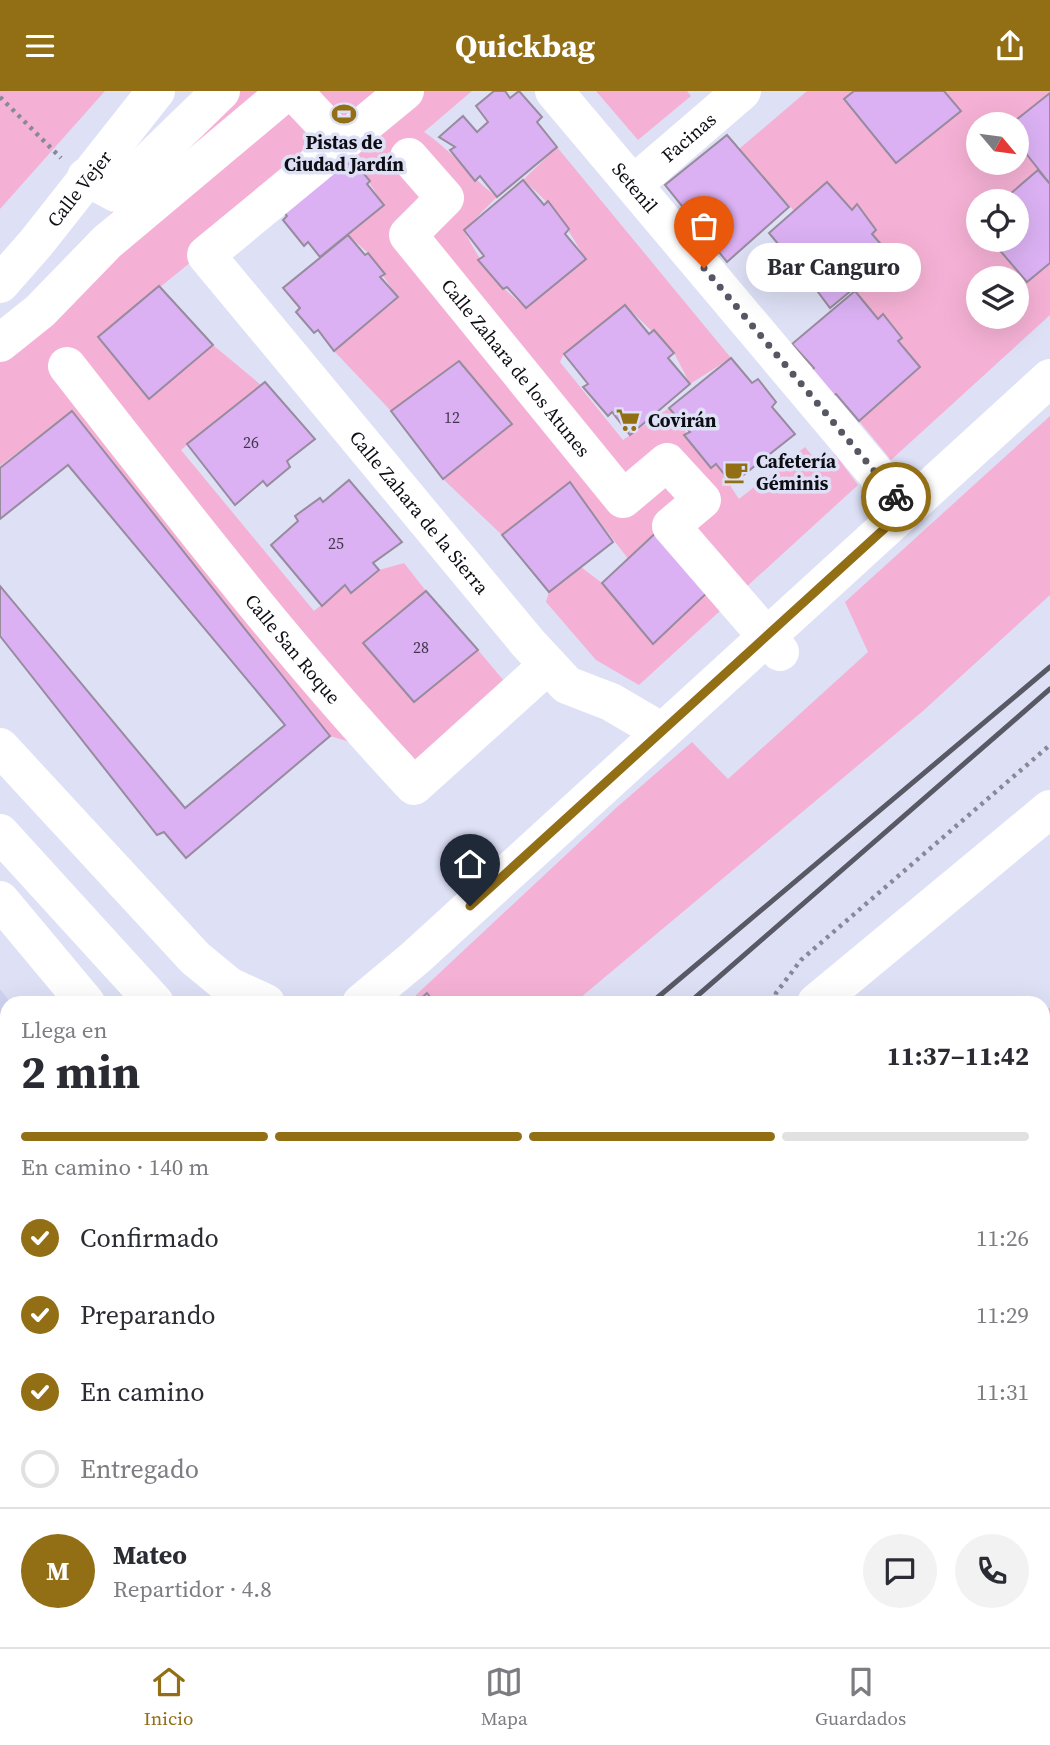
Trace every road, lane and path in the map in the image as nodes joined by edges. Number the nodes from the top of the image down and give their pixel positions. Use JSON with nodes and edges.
{"nodes":[{"id":1,"x":156,"y":91,"type":"edge"},
{"id":2,"x":221,"y":91,"type":"edge"},
{"id":3,"x":287,"y":91,"type":"edge"},
{"id":4,"x":293,"y":91,"type":"edge"},
{"id":5,"x":405,"y":91,"type":"edge"},
{"id":6,"x":554,"y":91,"type":"edge"},
{"id":7,"x":742,"y":91,"type":"edge"},
{"id":8,"x":0,"y":97,"type":"edge"},
{"id":9,"x":341,"y":142,"type":"junction"},
{"id":10,"x":409,"y":157,"type":"dead end"},
{"id":11,"x":86,"y":177,"type":"junction"},
{"id":12,"x":634,"y":184,"type":"junction"},
{"id":13,"x":0,"y":283,"type":"edge"},
{"id":14,"x":0,"y":344,"type":"edge"},
{"id":15,"x":68,"y":366,"type":"dead end"},
{"id":16,"x":1050,"y":378,"type":"edge"},
{"id":17,"x":906,"y":509,"type":"junction"},
{"id":18,"x":773,"y":645,"type":"junction"},
{"id":19,"x":548,"y":665,"type":"junction"},
{"id":20,"x":662,"y":732,"type":"junction"},
{"id":21,"x":1050,"y":745,"type":"edge"},
{"id":22,"x":0,"y":747,"type":"edge"},
{"id":23,"x":1050,"y":809,"type":"edge"},
{"id":24,"x":0,"y":833,"type":"edge"},
{"id":25,"x":0,"y":900,"type":"edge"},
{"id":26,"x":80,"y":996,"type":"edge"},
{"id":27,"x":150,"y":996,"type":"edge"},
{"id":28,"x":251,"y":996,"type":"edge"},
{"id":29,"x":370,"y":996,"type":"edge"},
{"id":30,"x":775,"y":996,"type":"edge"},
{"id":31,"x":824,"y":996,"type":"edge"}],
"edges":[{"from":1,"to":11,"type":"street","name":"Calle Vejer"},
{"from":2,"to":11,"type":"street"},
{"from":3,"to":14,"type":"street"},
{"from":4,"to":9,"type":"street"},
{"from":5,"to":9,"type":"street"},
{"from":6,"to":12,"type":"street","name":"Setenil"},
{"from":7,"to":12,"type":"street","name":"Facinas"},
{"from":8,"to":11,"type":"path"},
{"from":9,"to":19,"type":"street","name":"Calle Zahara de la Sierra"},
{"from":10,"to":18,"type":"street","name":"Calle Zahara de los Atunes"},
{"from":11,"to":13,"type":"street","name":"Calle Vejer"},
{"from":12,"to":17,"type":"street","name":"Setenil"},
{"from":15,"to":19,"type":"street","name":"Calle San Roque"},
{"from":16,"to":17,"type":"street"},
{"from":17,"to":18,"type":"street"},
{"from":18,"to":20,"type":"street"},
{"from":19,"to":20,"type":"street","name":"Calle Zahara de la Sierra"},
{"from":20,"to":29,"type":"street"},
{"from":21,"to":30,"type":"path"},
{"from":22,"to":28,"type":"street"},
{"from":23,"to":31,"type":"street"},
{"from":24,"to":27,"type":"street"},
{"from":25,"to":26,"type":"street"}]}
